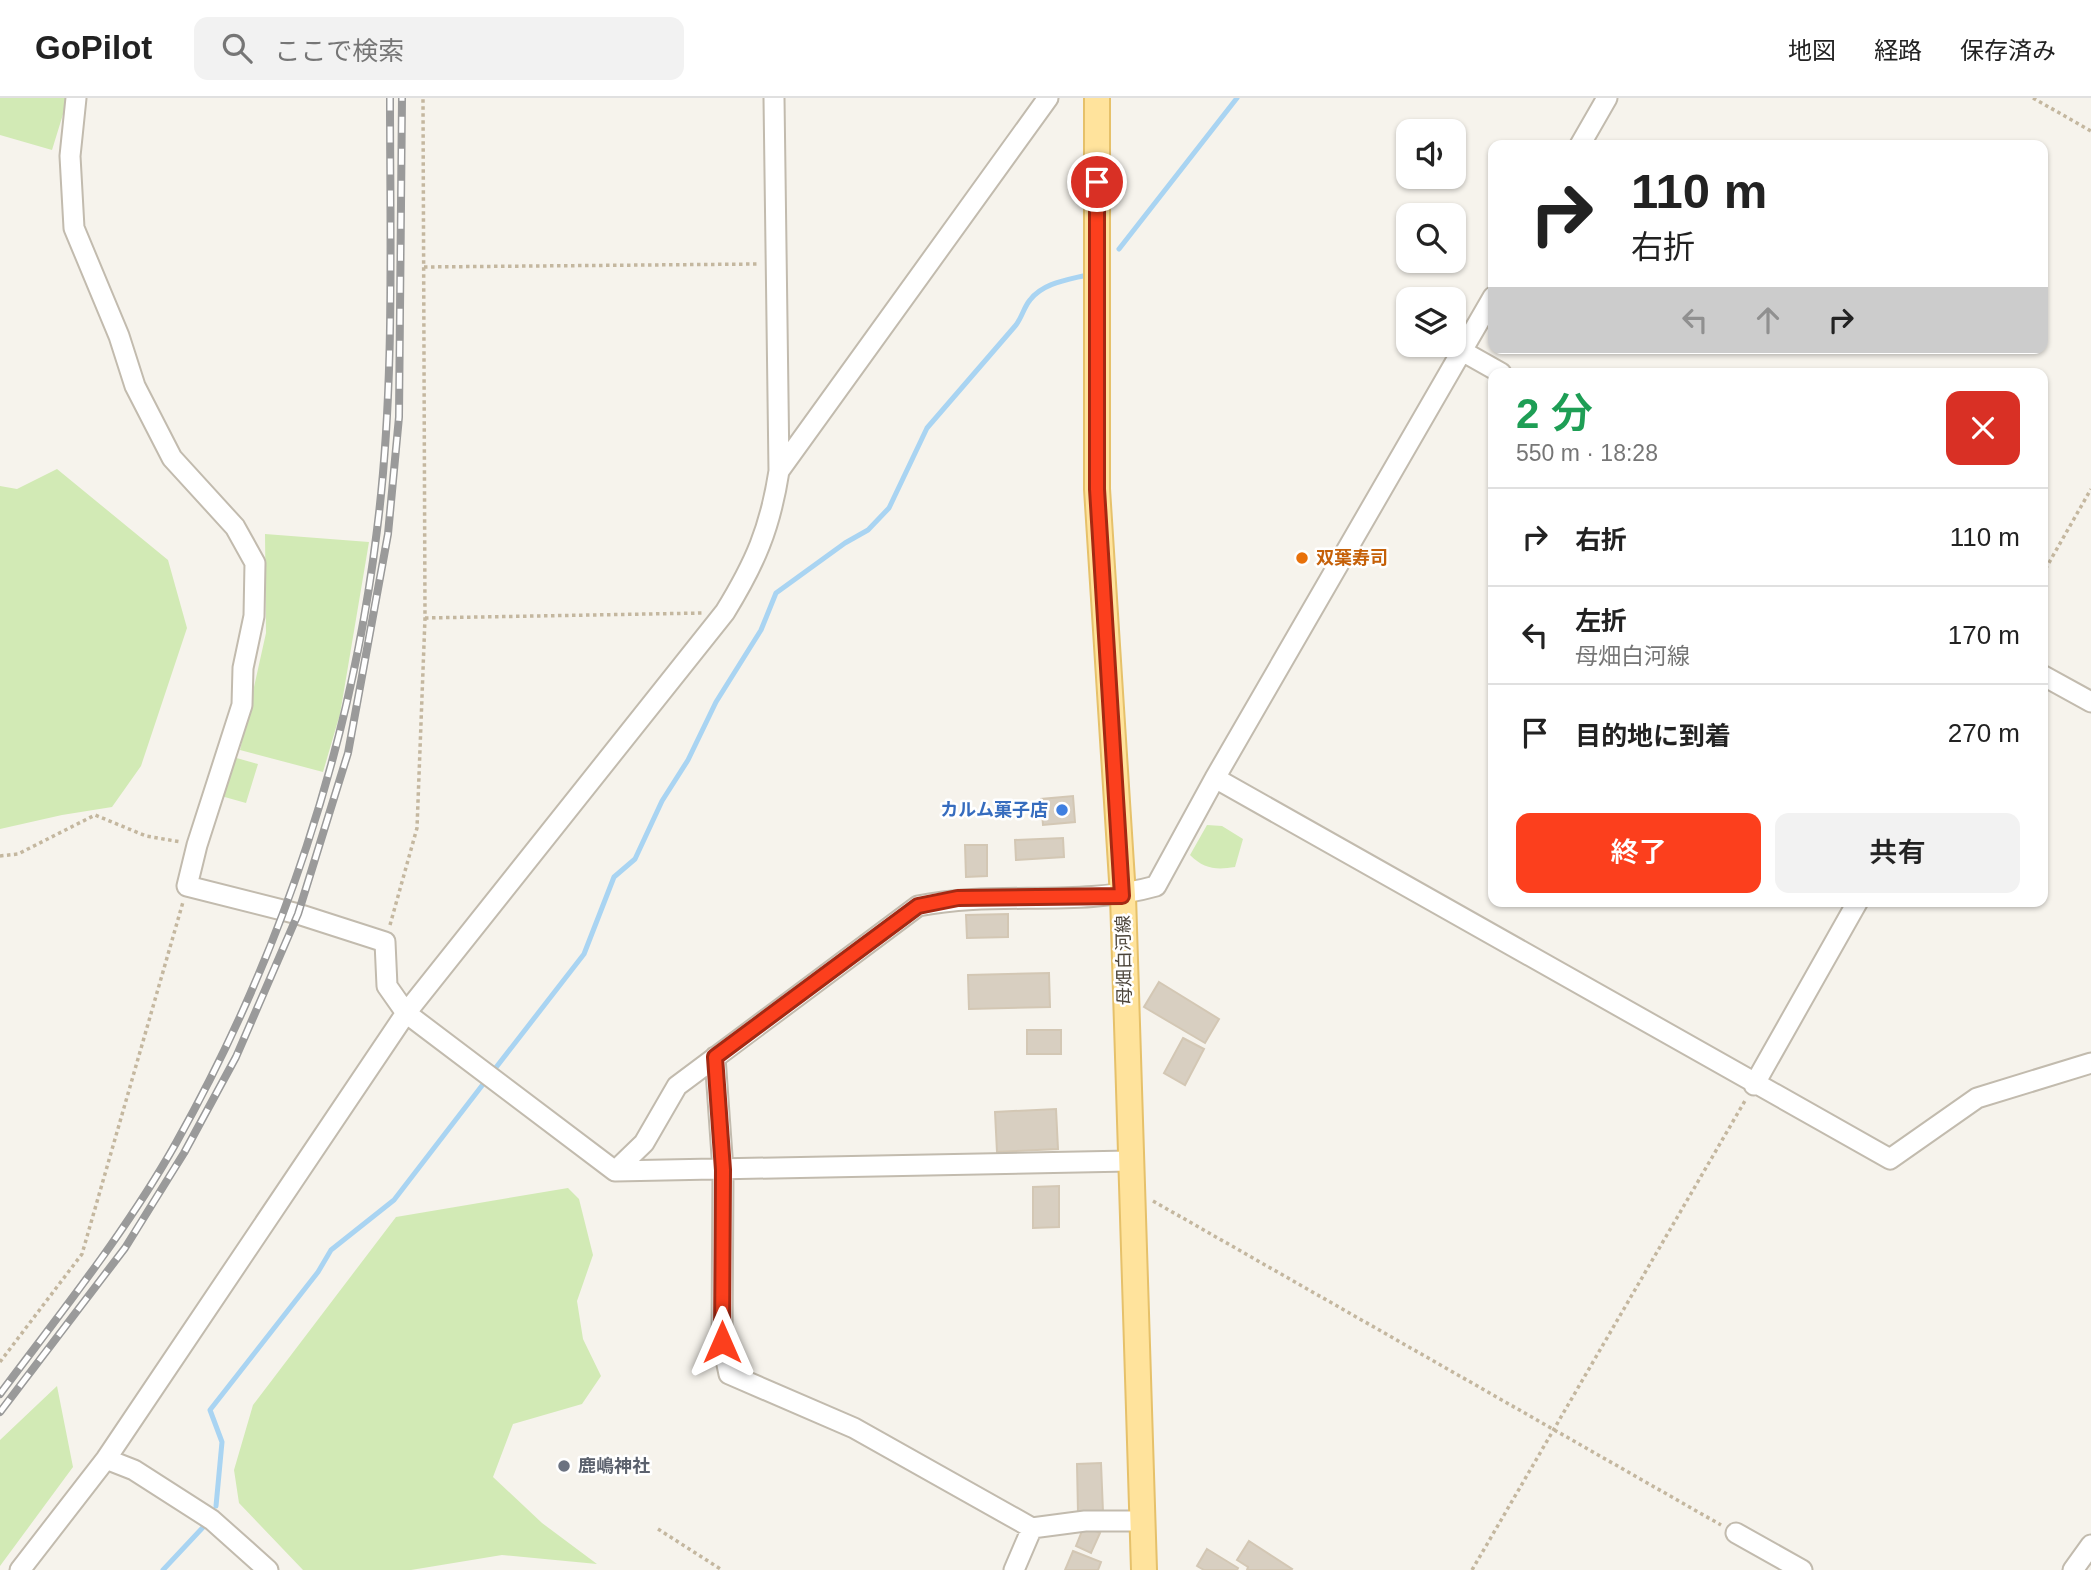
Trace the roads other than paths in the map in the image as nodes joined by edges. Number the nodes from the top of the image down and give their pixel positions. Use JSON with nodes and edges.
{"nodes":[{"id":1,"x":76,"y":98,"type":"edge"},
{"id":2,"x":774,"y":98,"type":"edge"},
{"id":3,"x":1048,"y":98,"type":"edge"},
{"id":4,"x":1097,"y":98,"type":"edge"},
{"id":5,"x":1607,"y":98,"type":"edge"},
{"id":6,"x":1583,"y":140,"type":"edge"},
{"id":7,"x":1488,"y":306,"type":"edge"},
{"id":8,"x":1466,"y":344,"type":"edge"},
{"id":9,"x":1466,"y":353,"type":"edge"},
{"id":10,"x":1459,"y":357,"type":"edge"},
{"id":11,"x":1493,"y":368,"type":"edge"},
{"id":12,"x":779,"y":471,"type":"junction"},
{"id":13,"x":2048,"y":678,"type":"edge"},
{"id":14,"x":2091,"y":702,"type":"edge"},
{"id":15,"x":1215,"y":778,"type":"junction"},
{"id":16,"x":1122,"y":896,"type":"junction"},
{"id":17,"x":1855,"y":907,"type":"edge"},
{"id":18,"x":406,"y":1013,"type":"junction"},
{"id":19,"x":715,"y":1057,"type":"junction"},
{"id":20,"x":2091,"y":1063,"type":"edge"},
{"id":21,"x":1754,"y":1085,"type":"junction"},
{"id":22,"x":1129,"y":1161,"type":"junction"},
{"id":23,"x":723,"y":1170,"type":"junction"},
{"id":24,"x":615,"y":1171,"type":"junction"},
{"id":25,"x":106,"y":1459,"type":"junction"},
{"id":26,"x":1143,"y":1521,"type":"junction"},
{"id":27,"x":1032,"y":1528,"type":"junction"},
{"id":28,"x":1736,"y":1533,"type":"road end"},
{"id":29,"x":2091,"y":1545,"type":"edge"},
{"id":30,"x":20,"y":1570,"type":"edge"},
{"id":31,"x":268,"y":1570,"type":"edge"},
{"id":32,"x":1014,"y":1570,"type":"edge"},
{"id":33,"x":1144,"y":1570,"type":"edge"},
{"id":34,"x":1802,"y":1570,"type":"edge"},
{"id":35,"x":2073,"y":1570,"type":"edge"}],
"edges":[{"from":1,"to":18,"type":"street"},
{"from":2,"to":12,"type":"street"},
{"from":3,"to":12,"type":"street"},
{"from":4,"to":16,"type":"main road","name":"母畑白河線"},
{"from":5,"to":6,"type":"street"},
{"from":7,"to":8,"type":"street"},
{"from":9,"to":11,"type":"street"},
{"from":10,"to":15,"type":"street"},
{"from":12,"to":18,"type":"street"},
{"from":13,"to":14,"type":"street"},
{"from":15,"to":16,"type":"street"},
{"from":15,"to":21,"type":"street"},
{"from":16,"to":19,"type":"street"},
{"from":16,"to":22,"type":"main road","name":"母畑白河線"},
{"from":17,"to":21,"type":"street"},
{"from":18,"to":24,"type":"street"},
{"from":18,"to":25,"type":"street"},
{"from":19,"to":23,"type":"street"},
{"from":19,"to":24,"type":"street"},
{"from":20,"to":21,"type":"street"},
{"from":22,"to":23,"type":"street"},
{"from":22,"to":26,"type":"main road","name":"母畑白河線"},
{"from":23,"to":24,"type":"street"},
{"from":23,"to":27,"type":"street"},
{"from":25,"to":30,"type":"street"},
{"from":25,"to":31,"type":"street"},
{"from":26,"to":27,"type":"street"},
{"from":26,"to":33,"type":"main road","name":"母畑白河線"},
{"from":27,"to":32,"type":"street"},
{"from":28,"to":34,"type":"street"},
{"from":29,"to":35,"type":"street"}]}
